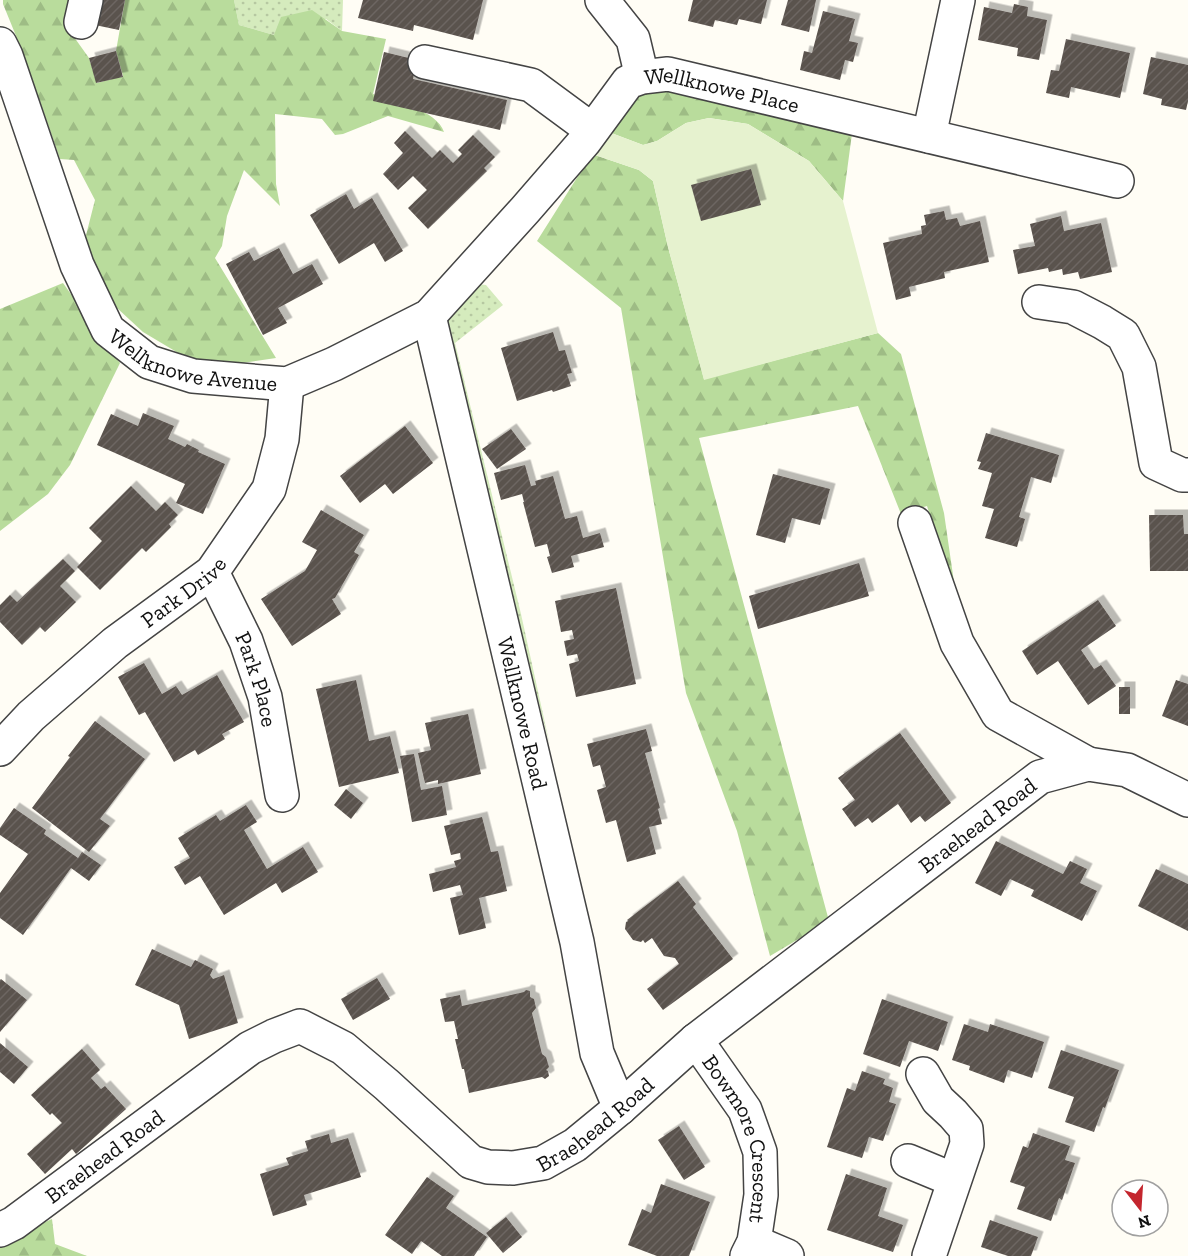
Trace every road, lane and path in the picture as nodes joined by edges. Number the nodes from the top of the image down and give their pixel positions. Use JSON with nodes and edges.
{"nodes":[{"id":1,"x":602,"y":0,"type":"edge"},
{"id":2,"x":958,"y":0,"type":"edge"},
{"id":3,"x":0,"y":44,"type":"edge"},
{"id":4,"x":425,"y":62,"type":"dead end"},
{"id":5,"x":642,"y":77,"type":"junction"},
{"id":6,"x":592,"y":130,"type":"junction"},
{"id":7,"x":929,"y":136,"type":"junction"},
{"id":8,"x":1117,"y":181,"type":"dead end"},
{"id":9,"x":1039,"y":302,"type":"dead end"},
{"id":10,"x":429,"y":316,"type":"junction"},
{"id":11,"x":287,"y":384,"type":"junction"},
{"id":12,"x":1188,"y":475,"type":"edge"},
{"id":13,"x":915,"y":523,"type":"dead end"},
{"id":14,"x":212,"y":572,"type":"junction"},
{"id":15,"x":0,"y":749,"type":"edge"},
{"id":16,"x":1088,"y":764,"type":"junction"},
{"id":17,"x":282,"y":795,"type":"dead end"},
{"id":18,"x":1188,"y":800,"type":"edge"},
{"id":19,"x":696,"y":1040,"type":"junction"},
{"id":20,"x":923,"y":1074,"type":"dead end"},
{"id":21,"x":620,"y":1108,"type":"junction"},
{"id":22,"x":908,"y":1161,"type":"dead end"},
{"id":23,"x":954,"y":1180,"type":"junction"},
{"id":24,"x":0,"y":1230,"type":"edge"},
{"id":25,"x":751,"y":1249,"type":"edge"},
{"id":26,"x":787,"y":1256,"type":"edge"},
{"id":27,"x":929,"y":1256,"type":"edge"}],
"edges":[{"from":1,"to":5,"type":"street"},
{"from":2,"to":7,"type":"street"},
{"from":3,"to":11,"type":"street","name":"Wellknowe Avenue"},
{"from":4,"to":6,"type":"street"},
{"from":5,"to":6,"type":"street","name":"Wellknowe Place"},
{"from":5,"to":7,"type":"street","name":"Wellknowe Place"},
{"from":6,"to":10,"type":"street","name":"Wellknowe Place"},
{"from":7,"to":8,"type":"street","name":"Wellknowe Place"},
{"from":9,"to":12,"type":"street"},
{"from":10,"to":11,"type":"street","name":"Wellknowe Avenue"},
{"from":10,"to":21,"type":"street","name":"Wellknowe Road"},
{"from":11,"to":14,"type":"street","name":"Park Drive"},
{"from":13,"to":16,"type":"street"},
{"from":14,"to":15,"type":"street","name":"Park Drive"},
{"from":14,"to":17,"type":"street","name":"Park Place"},
{"from":16,"to":18,"type":"street","name":"Braehead Road"},
{"from":16,"to":19,"type":"street","name":"Braehead Road"},
{"from":19,"to":21,"type":"street","name":"Braehead Road"},
{"from":19,"to":25,"type":"street","name":"Bowmore Crescent"},
{"from":20,"to":23,"type":"street"},
{"from":21,"to":24,"type":"street","name":"Braehead Road"},
{"from":22,"to":23,"type":"street"},
{"from":23,"to":27,"type":"street"},
{"from":25,"to":26,"type":"street","name":"Bowmore Crescent"}]}
